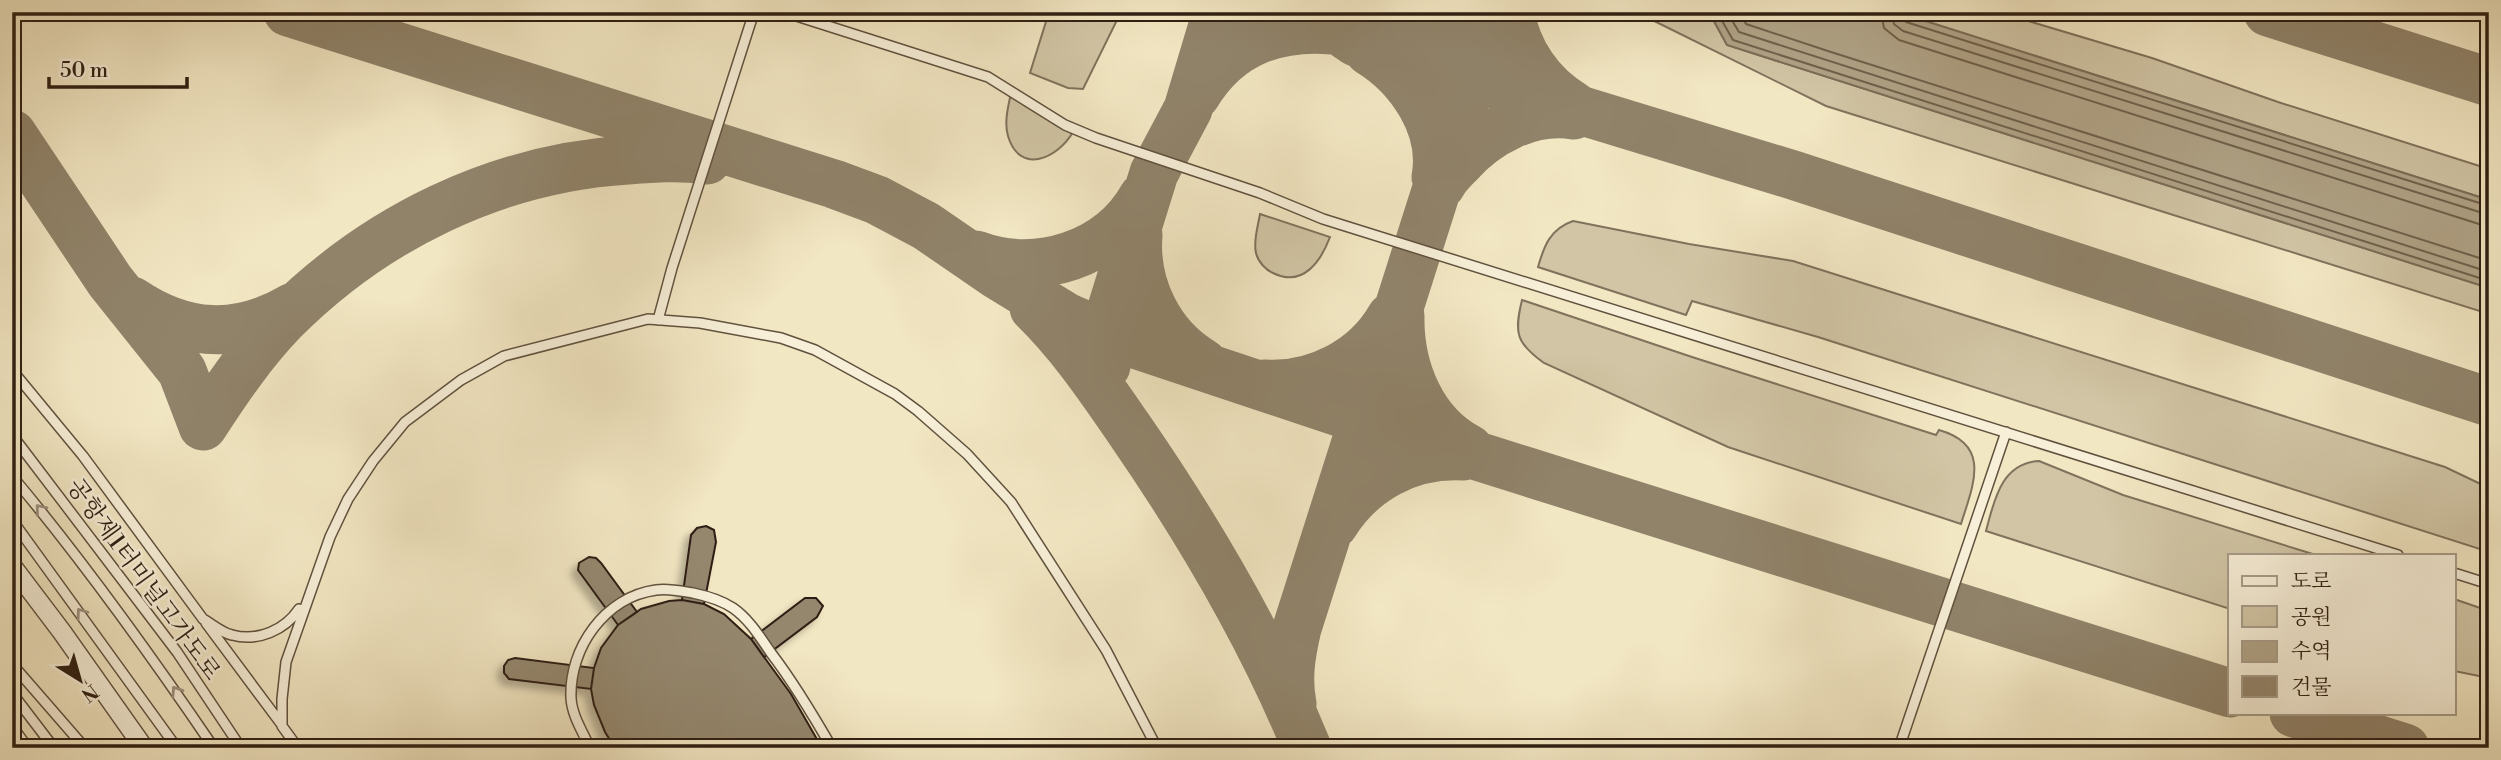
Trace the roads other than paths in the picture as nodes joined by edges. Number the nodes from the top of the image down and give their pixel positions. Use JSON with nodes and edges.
{"nodes":[{"id":1,"x":754,"y":12,"type":"edge"},
{"id":2,"x":784,"y":12,"type":"edge"},
{"id":3,"x":658,"y":320,"type":"junction"},
{"id":4,"x":12,"y":370,"type":"edge"},
{"id":5,"x":2006,"y":432,"type":"junction"},
{"id":6,"x":12,"y":435,"type":"edge"},
{"id":7,"x":12,"y":476,"type":"edge"},
{"id":8,"x":12,"y":520,"type":"edge"},
{"id":9,"x":2395,"y":554,"type":"edge"},
{"id":10,"x":12,"y":566,"type":"edge"},
{"id":11,"x":2456,"y":574,"type":"edge"},
{"id":12,"x":2489,"y":584,"type":"edge"},
{"id":13,"x":306,"y":599,"type":"junction"},
{"id":14,"x":203,"y":619,"type":"junction"},
{"id":15,"x":12,"y":664,"type":"edge"},
{"id":16,"x":12,"y":693,"type":"edge"},
{"id":17,"x":12,"y":726,"type":"edge"},
{"id":18,"x":282,"y":726,"type":"junction"},
{"id":19,"x":28,"y":748,"type":"edge"},
{"id":20,"x":54,"y":748,"type":"edge"},
{"id":21,"x":85,"y":748,"type":"edge"},
{"id":22,"x":144,"y":748,"type":"edge"},
{"id":23,"x":177,"y":748,"type":"edge"},
{"id":24,"x":214,"y":748,"type":"edge"},
{"id":25,"x":241,"y":748,"type":"edge"},
{"id":26,"x":298,"y":748,"type":"edge"},
{"id":27,"x":590,"y":748,"type":"edge"},
{"id":28,"x":832,"y":748,"type":"edge"},
{"id":29,"x":1157,"y":748,"type":"edge"},
{"id":30,"x":1899,"y":748,"type":"edge"}],
"edges":[{"from":1,"to":3,"type":"lane"},
{"from":2,"to":5,"type":"lane"},
{"from":3,"to":13,"type":"lane"},
{"from":3,"to":29,"type":"lane"},
{"from":4,"to":14,"type":"lane"},
{"from":5,"to":9,"type":"lane"},
{"from":5,"to":30,"type":"lane"},
{"from":6,"to":25,"type":"lane","name":"공항제1터미널고가도로"},
{"from":24,"to":7,"type":"lane","one_way":true},
{"from":23,"to":8,"type":"lane","one_way":true},
{"from":10,"to":22,"type":"street"},
{"from":11,"to":12,"type":"lane"},
{"from":13,"to":14,"type":"lane"},
{"from":13,"to":18,"type":"lane"},
{"from":14,"to":18,"type":"lane"},
{"from":15,"to":21,"type":"lane"},
{"from":16,"to":20,"type":"lane"},
{"from":17,"to":19,"type":"lane"},
{"from":18,"to":26,"type":"lane"},
{"from":27,"to":28,"type":"lane"}]}
